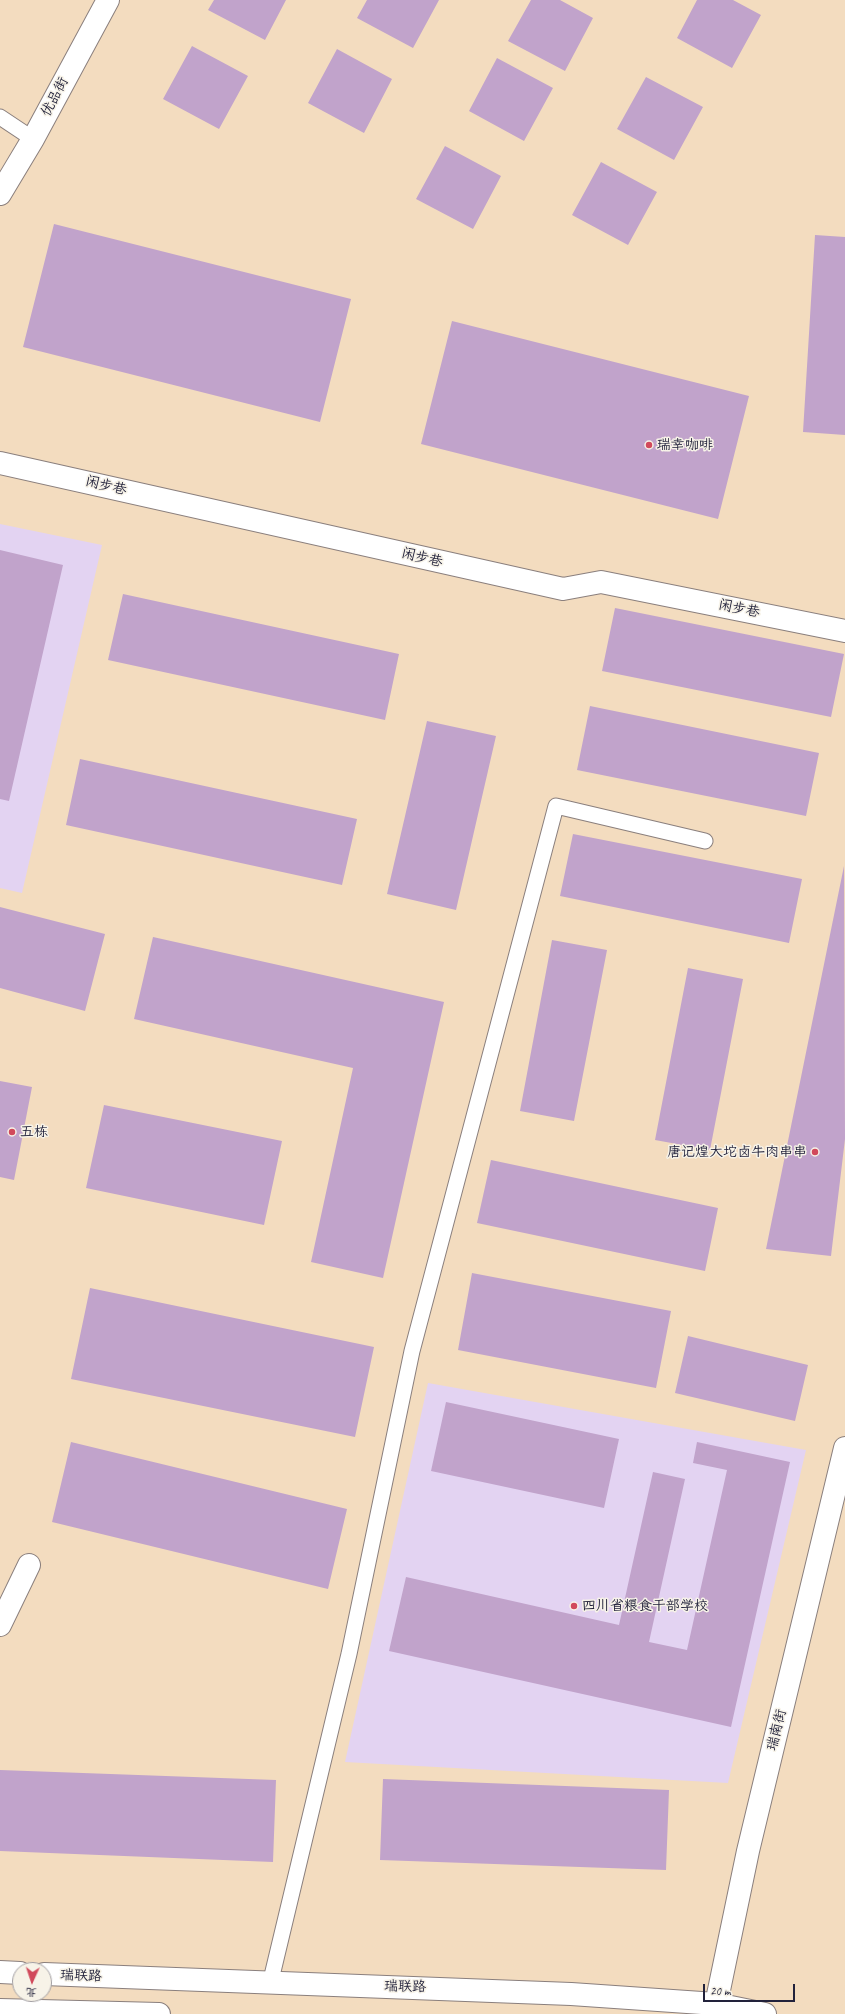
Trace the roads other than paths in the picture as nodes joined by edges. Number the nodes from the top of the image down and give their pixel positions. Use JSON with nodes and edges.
{"nodes":[{"id":1,"x":108,"y":0,"type":"edge"},
{"id":2,"x":0,"y":117,"type":"edge"},
{"id":3,"x":33,"y":139,"type":"junction"},
{"id":4,"x":0,"y":194,"type":"edge"},
{"id":5,"x":0,"y":462,"type":"edge"},
{"id":6,"x":845,"y":631,"type":"edge"},
{"id":7,"x":705,"y":841,"type":"dead end"},
{"id":8,"x":845,"y":1448,"type":"edge"},
{"id":9,"x":29,"y":1565,"type":"dead end"},
{"id":10,"x":0,"y":1625,"type":"edge"},
{"id":11,"x":0,"y":1972,"type":"edge"},
{"id":12,"x":12,"y":1973,"type":"edge"},
{"id":13,"x":52,"y":1974,"type":"edge"},
{"id":14,"x":270,"y":1984,"type":"junction"},
{"id":15,"x":715,"y":2009,"type":"edge"},
{"id":16,"x":0,"y":2010,"type":"edge"},
{"id":17,"x":159,"y":2014,"type":"edge"},
{"id":18,"x":765,"y":2014,"type":"edge"}],
"edges":[{"from":1,"to":3,"type":"street","name":"优品街"},
{"from":2,"to":3,"type":"lane"},
{"from":3,"to":4,"type":"street","name":"优品街"},
{"from":5,"to":6,"type":"street","name":"闲步巷"},
{"from":7,"to":14,"type":"lane"},
{"from":8,"to":15,"type":"street","name":"瑞南街"},
{"from":9,"to":10,"type":"street"},
{"from":11,"to":12,"type":"street"},
{"from":13,"to":14,"type":"street","name":"瑞联路"},
{"from":14,"to":15,"type":"street","name":"瑞联路"},
{"from":15,"to":18,"type":"street","name":"瑞联路"},
{"from":16,"to":17,"type":"street"}]}
